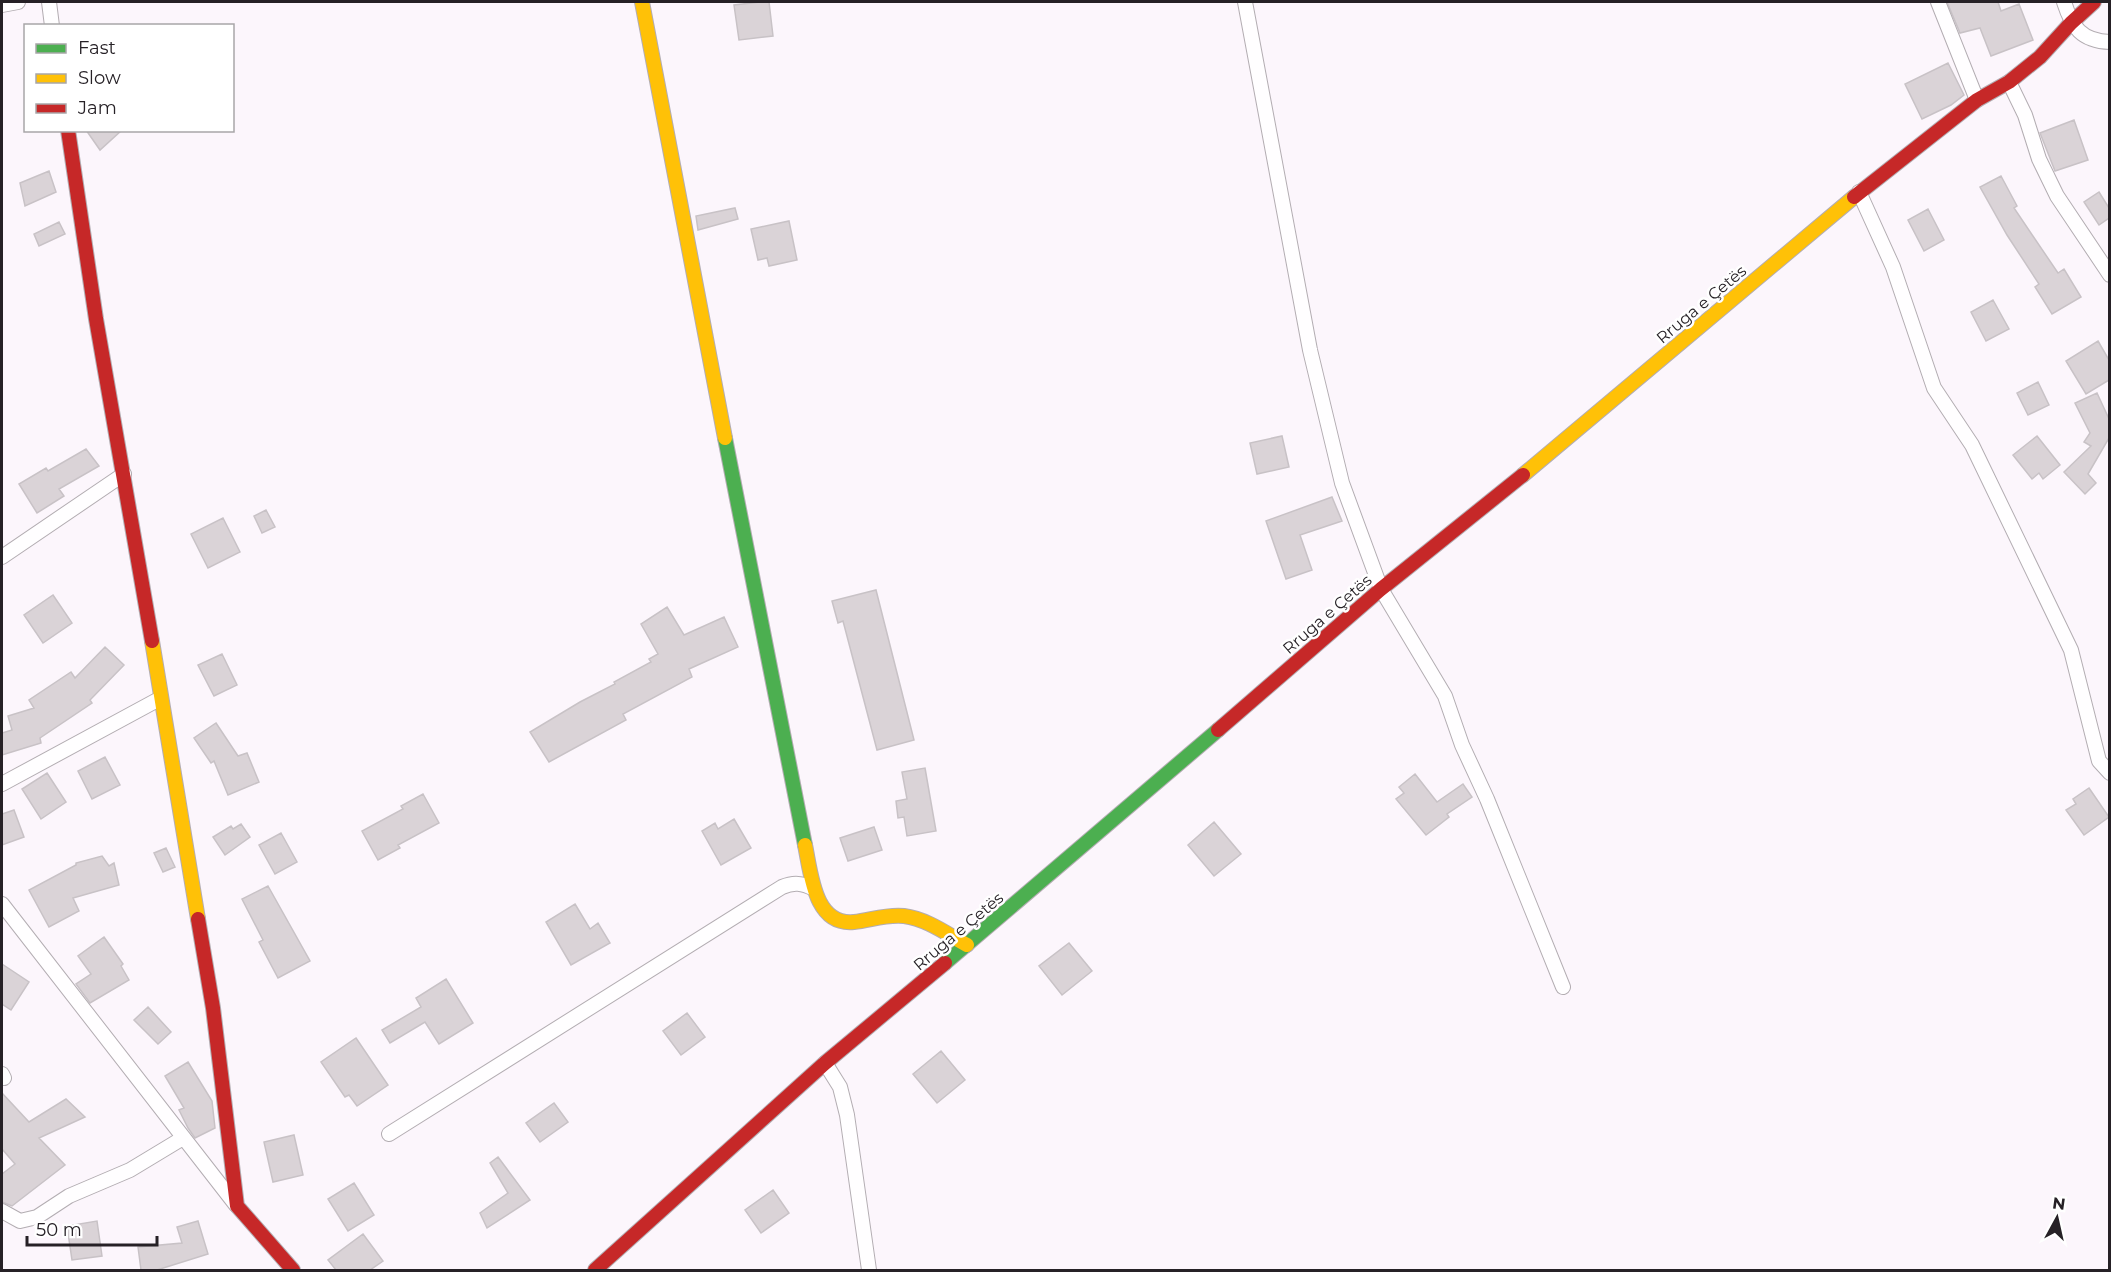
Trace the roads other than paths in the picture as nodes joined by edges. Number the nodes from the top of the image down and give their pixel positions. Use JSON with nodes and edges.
{"nodes":[{"id":1,"x":18,"y":2,"type":"edge"},
{"id":2,"x":49,"y":2,"type":"edge"},
{"id":3,"x":642,"y":2,"type":"edge"},
{"id":4,"x":1245,"y":2,"type":"edge"},
{"id":5,"x":1938,"y":2,"type":"edge"},
{"id":6,"x":2064,"y":2,"type":"edge"},
{"id":7,"x":2094,"y":2,"type":"edge"},
{"id":8,"x":2,"y":5,"type":"edge"},
{"id":9,"x":2071,"y":23,"type":"junction"},
{"id":10,"x":52,"y":24,"type":"edge"},
{"id":11,"x":2109,"y":42,"type":"edge"},
{"id":12,"x":2009,"y":81,"type":"junction"},
{"id":13,"x":1977,"y":100,"type":"junction"},
{"id":14,"x":68,"y":132,"type":"edge"},
{"id":15,"x":1859,"y":192,"type":"junction"},
{"id":16,"x":2109,"y":275,"type":"edge"},
{"id":17,"x":124,"y":474,"type":"junction"},
{"id":18,"x":2,"y":557,"type":"edge"},
{"id":19,"x":1381,"y":589,"type":"junction"},
{"id":20,"x":161,"y":698,"type":"junction"},
{"id":21,"x":2109,"y":773,"type":"edge"},
{"id":22,"x":2,"y":783,"type":"edge"},
{"id":23,"x":814,"y":888,"type":"junction"},
{"id":24,"x":2,"y":904,"type":"edge"},
{"id":25,"x":967,"y":945,"type":"junction"},
{"id":26,"x":1563,"y":987,"type":"dead end"},
{"id":27,"x":825,"y":1063,"type":"junction"},
{"id":28,"x":389,"y":1134,"type":"dead end"},
{"id":29,"x":183,"y":1138,"type":"junction"},
{"id":30,"x":237,"y":1206,"type":"junction"},
{"id":31,"x":2,"y":1211,"type":"edge"},
{"id":32,"x":292,"y":1270,"type":"edge"},
{"id":33,"x":596,"y":1270,"type":"edge"},
{"id":34,"x":869,"y":1270,"type":"edge"}],
"edges":[{"from":1,"to":8,"type":"street"},
{"from":2,"to":10,"type":"street"},
{"from":3,"to":23,"type":"street"},
{"from":4,"to":19,"type":"street"},
{"from":5,"to":13,"type":"street"},
{"from":6,"to":9,"type":"street"},
{"from":7,"to":9,"type":"street","name":"Rruga e Çetës"},
{"from":9,"to":11,"type":"street"},
{"from":9,"to":12,"type":"street","name":"Rruga e Çetës"},
{"from":12,"to":13,"type":"street","name":"Rruga e Çetës"},
{"from":12,"to":16,"type":"street"},
{"from":13,"to":15,"type":"street","name":"Rruga e Çetës"},
{"from":14,"to":17,"type":"street"},
{"from":15,"to":19,"type":"street","name":"Rruga e Çetës"},
{"from":15,"to":21,"type":"street"},
{"from":17,"to":18,"type":"street"},
{"from":17,"to":20,"type":"street"},
{"from":19,"to":25,"type":"street","name":"Rruga e Çetës"},
{"from":19,"to":26,"type":"street"},
{"from":20,"to":22,"type":"street"},
{"from":20,"to":30,"type":"street"},
{"from":23,"to":25,"type":"street"},
{"from":23,"to":28,"type":"street"},
{"from":24,"to":29,"type":"street"},
{"from":25,"to":27,"type":"street","name":"Rruga e Çetës"},
{"from":27,"to":33,"type":"street","name":"Rruga e Çetës"},
{"from":27,"to":34,"type":"street"},
{"from":29,"to":30,"type":"street"},
{"from":29,"to":31,"type":"street"},
{"from":30,"to":32,"type":"street"}]}
